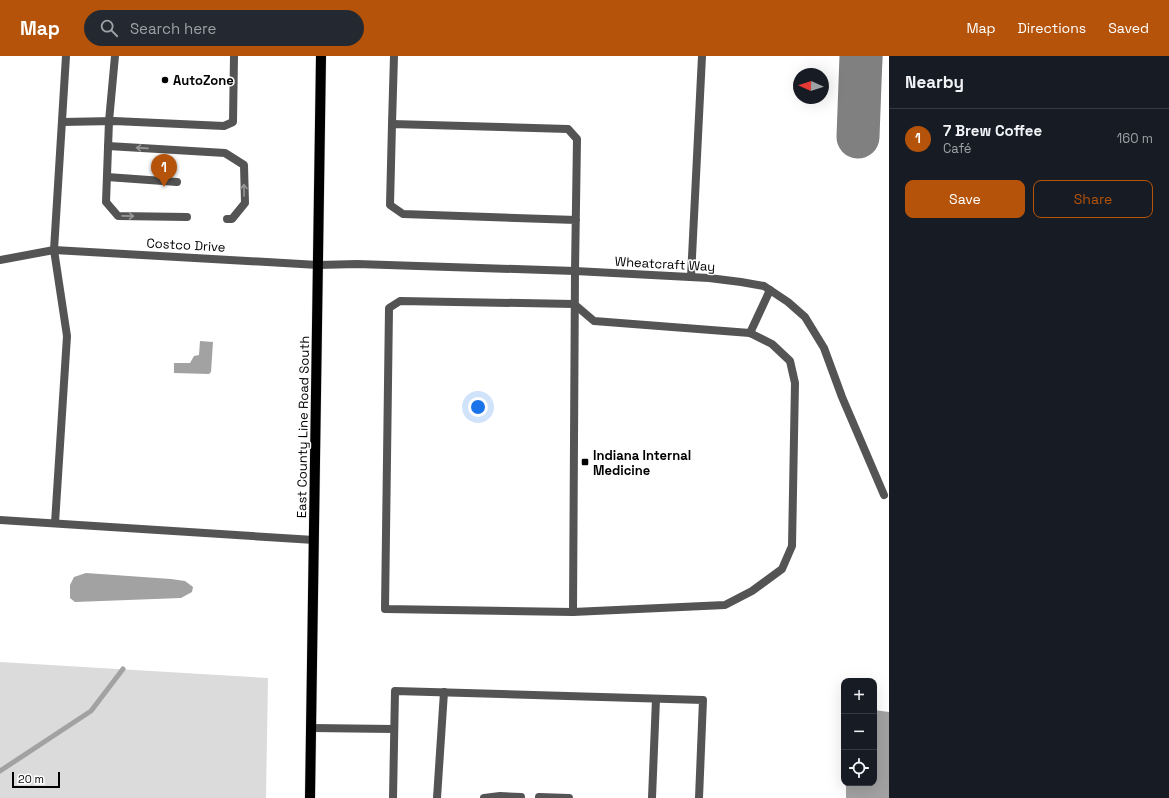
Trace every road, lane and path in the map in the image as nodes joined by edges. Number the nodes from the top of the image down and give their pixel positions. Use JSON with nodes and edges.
{"nodes":[{"id":1,"x":66,"y":56,"type":"edge"},
{"id":2,"x":115,"y":56,"type":"edge"},
{"id":3,"x":234,"y":56,"type":"edge"},
{"id":4,"x":321,"y":56,"type":"edge"},
{"id":5,"x":394,"y":56,"type":"edge"},
{"id":6,"x":702,"y":56,"type":"edge"},
{"id":7,"x":109,"y":121,"type":"junction"},
{"id":8,"x":62,"y":122,"type":"junction"},
{"id":9,"x":392,"y":124,"type":"junction"},
{"id":10,"x":108,"y":146,"type":"junction"},
{"id":11,"x":107,"y":177,"type":"junction"},
{"id":12,"x":177,"y":182,"type":"dead end"},
{"id":13,"x":187,"y":217,"type":"dead end"},
{"id":14,"x":227,"y":219,"type":"dead end"},
{"id":15,"x":576,"y":220,"type":"junction"},
{"id":16,"x":54,"y":250,"type":"junction"},
{"id":17,"x":0,"y":260,"type":"edge"},
{"id":18,"x":318,"y":265,"type":"junction"},
{"id":19,"x":575,"y":271,"type":"junction"},
{"id":20,"x":691,"y":277,"type":"junction"},
{"id":21,"x":770,"y":290,"type":"junction"},
{"id":22,"x":574,"y":304,"type":"junction"},
{"id":23,"x":750,"y":332,"type":"junction"},
{"id":24,"x":884,"y":495,"type":"dead end"},
{"id":25,"x":0,"y":520,"type":"edge"},
{"id":26,"x":55,"y":523,"type":"junction"},
{"id":27,"x":314,"y":540,"type":"junction"},
{"id":28,"x":573,"y":612,"type":"junction"},
{"id":29,"x":444,"y":692,"type":"junction"},
{"id":30,"x":656,"y":699,"type":"junction"},
{"id":31,"x":311,"y":728,"type":"junction"},
{"id":32,"x":394,"y":729,"type":"junction"},
{"id":33,"x":521,"y":797,"type":"dead end"},
{"id":34,"x":539,"y":797,"type":"dead end"},
{"id":35,"x":310,"y":798,"type":"edge"},
{"id":36,"x":393,"y":798,"type":"edge"},
{"id":37,"x":437,"y":798,"type":"edge"},
{"id":38,"x":484,"y":798,"type":"edge"},
{"id":39,"x":569,"y":798,"type":"edge"},
{"id":40,"x":652,"y":798,"type":"edge"},
{"id":41,"x":699,"y":798,"type":"edge"}],
"edges":[{"from":1,"to":8,"type":"lane"},
{"from":2,"to":7,"type":"lane"},
{"from":3,"to":7,"type":"lane"},
{"from":4,"to":18,"type":"main road","name":"East County Line Road South"},
{"from":5,"to":9,"type":"lane"},
{"from":6,"to":20,"type":"lane"},
{"from":7,"to":8,"type":"lane"},
{"from":7,"to":10,"type":"lane"},
{"from":8,"to":16,"type":"lane"},
{"from":9,"to":15,"type":"lane"},
{"from":9,"to":15,"type":"lane"},
{"from":10,"to":11,"type":"lane"},
{"from":14,"to":10,"type":"lane","one_way":true},
{"from":11,"to":12,"type":"lane"},
{"from":11,"to":13,"type":"lane","one_way":true},
{"from":15,"to":19,"type":"lane"},
{"from":16,"to":17,"type":"lane","name":"Costco Drive"},
{"from":16,"to":18,"type":"lane","name":"Costco Drive"},
{"from":16,"to":26,"type":"lane"},
{"from":18,"to":19,"type":"lane","name":"Wheatcraft Way"},
{"from":18,"to":27,"type":"main road","name":"East County Line Road South"},
{"from":19,"to":20,"type":"lane","name":"Wheatcraft Way"},
{"from":19,"to":22,"type":"lane"},
{"from":20,"to":21,"type":"lane","name":"Wheatcraft Way"},
{"from":21,"to":23,"type":"lane"},
{"from":21,"to":24,"type":"lane","name":"Wheatcraft Way"},
{"from":22,"to":23,"type":"lane"},
{"from":22,"to":28,"type":"lane"},
{"from":22,"to":28,"type":"lane"},
{"from":23,"to":28,"type":"lane"},
{"from":25,"to":26,"type":"lane"},
{"from":26,"to":27,"type":"lane"},
{"from":27,"to":31,"type":"main road","name":"East County Line Road South"},
{"from":29,"to":30,"type":"lane"},
{"from":29,"to":32,"type":"lane"},
{"from":29,"to":37,"type":"lane"},
{"from":30,"to":40,"type":"lane"},
{"from":30,"to":41,"type":"lane"},
{"from":31,"to":32,"type":"lane"},
{"from":31,"to":35,"type":"main road","name":"East County Line Road South"},
{"from":32,"to":36,"type":"lane"},
{"from":33,"to":38,"type":"lane"},
{"from":34,"to":39,"type":"lane"}]}
